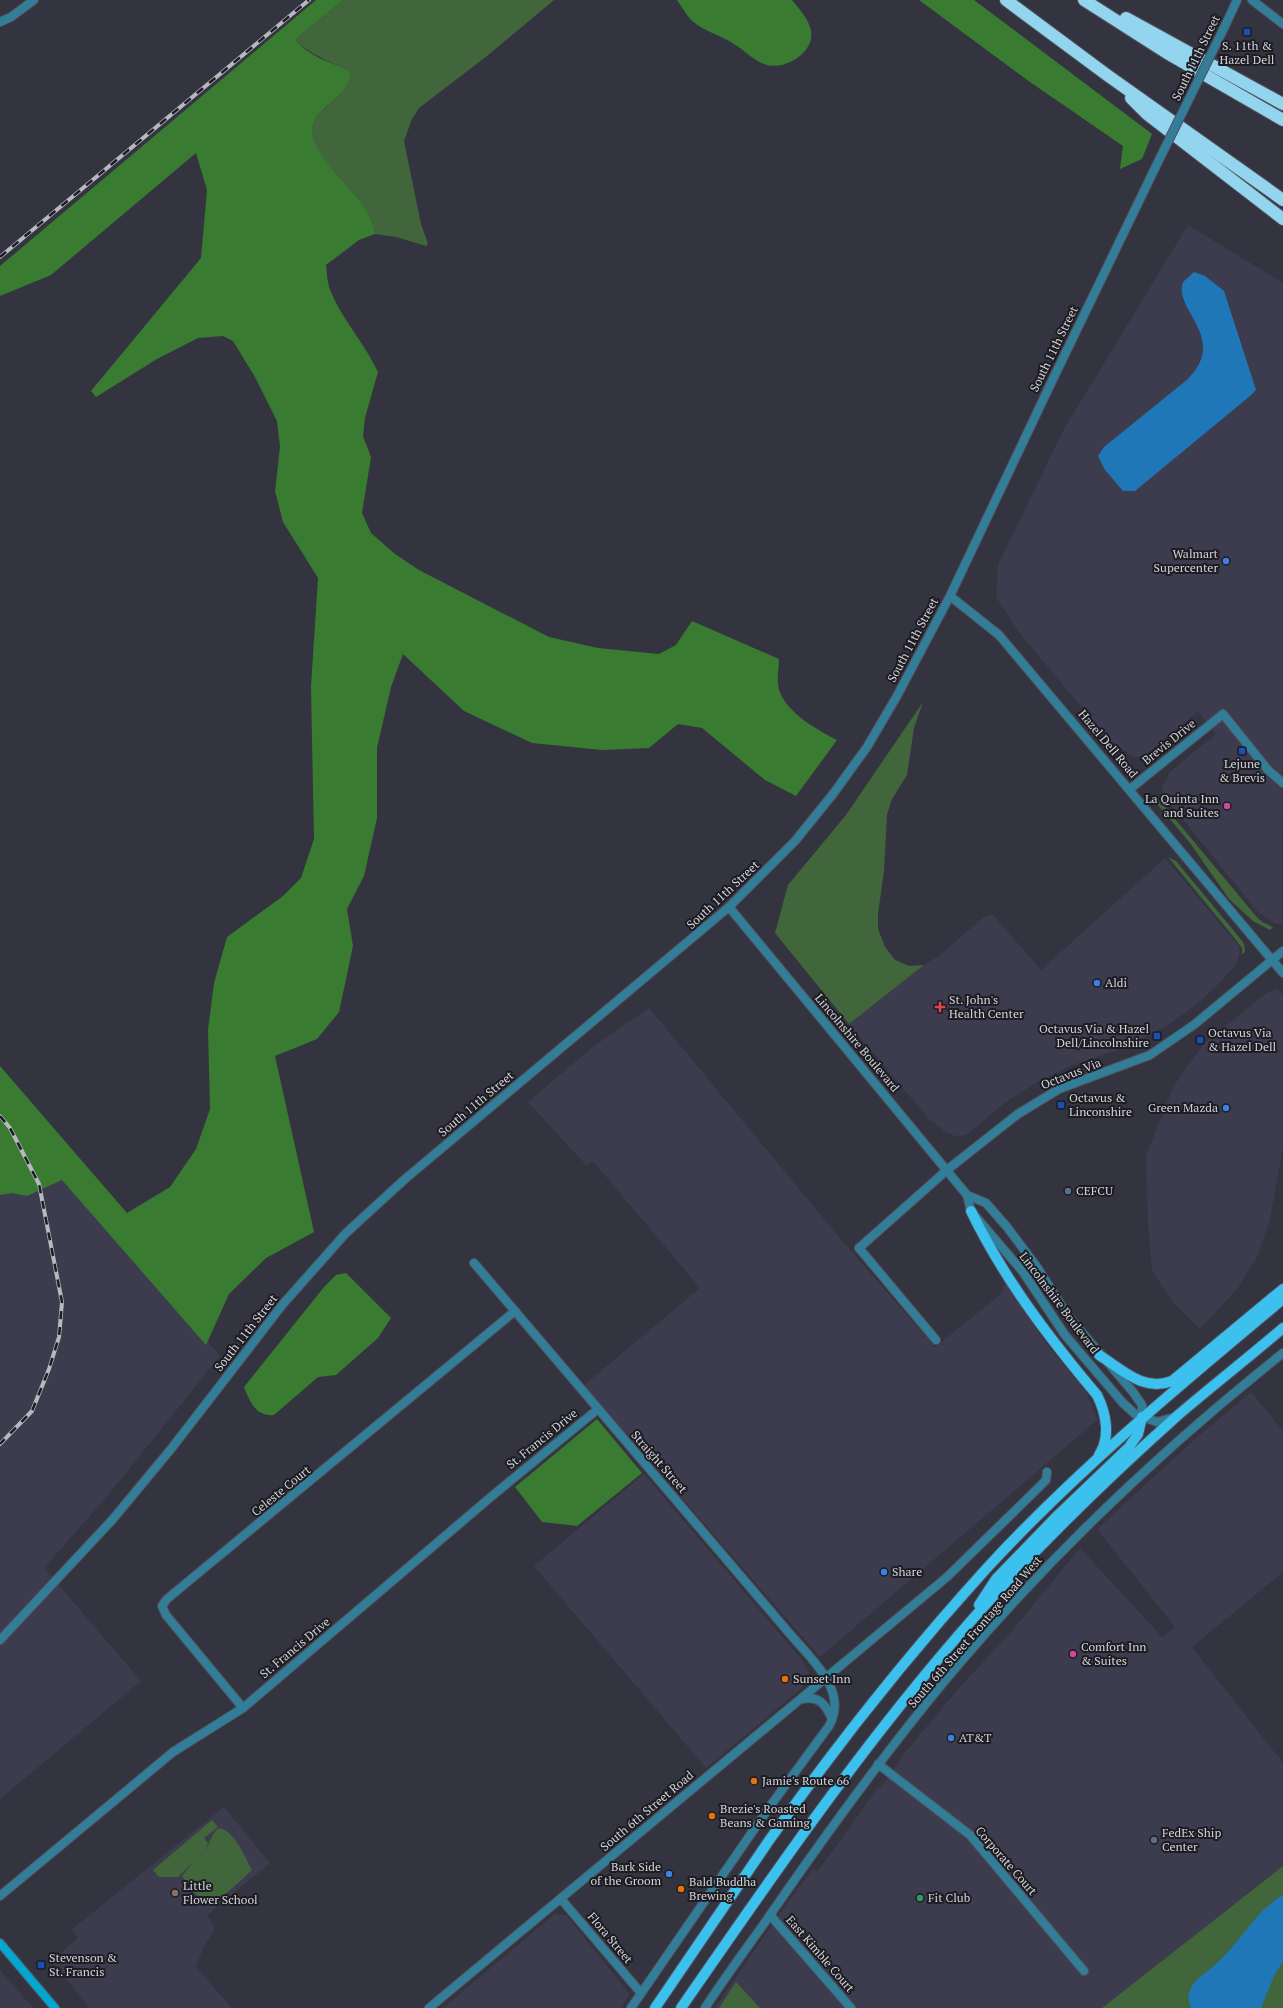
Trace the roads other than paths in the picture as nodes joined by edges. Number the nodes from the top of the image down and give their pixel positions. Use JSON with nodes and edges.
{"nodes":[{"id":1,"x":34,"y":0,"type":"edge"},
{"id":2,"x":1006,"y":0,"type":"edge"},
{"id":3,"x":1084,"y":0,"type":"edge"},
{"id":4,"x":1092,"y":0,"type":"edge"},
{"id":5,"x":1237,"y":0,"type":"edge"},
{"id":6,"x":1252,"y":0,"type":"edge"},
{"id":7,"x":0,"y":22,"type":"edge"},
{"id":8,"x":1283,"y":24,"type":"edge"},
{"id":9,"x":1108,"y":75,"type":"junction"},
{"id":10,"x":1283,"y":104,"type":"edge"},
{"id":11,"x":1283,"y":120,"type":"edge"},
{"id":12,"x":1283,"y":200,"type":"edge"},
{"id":13,"x":1283,"y":219,"type":"edge"},
{"id":14,"x":950,"y":596,"type":"junction"},
{"id":15,"x":1283,"y":784,"type":"edge"},
{"id":16,"x":1130,"y":789,"type":"junction"},
{"id":17,"x":729,"y":907,"type":"junction"},
{"id":18,"x":1283,"y":951,"type":"edge"},
{"id":19,"x":1272,"y":960,"type":"junction"},
{"id":20,"x":1283,"y":973,"type":"edge"},
{"id":21,"x":947,"y":1170,"type":"junction"},
{"id":22,"x":967,"y":1195,"type":"junction"},
{"id":23,"x":972,"y":1211,"type":"junction"},
{"id":24,"x":474,"y":1263,"type":"dead end"},
{"id":25,"x":1283,"y":1289,"type":"edge"},
{"id":26,"x":1283,"y":1299,"type":"edge"},
{"id":27,"x":515,"y":1311,"type":"junction"},
{"id":28,"x":1283,"y":1328,"type":"edge"},
{"id":29,"x":936,"y":1340,"type":"dead end"},
{"id":30,"x":1283,"y":1353,"type":"edge"},
{"id":31,"x":1099,"y":1355,"type":"junction"},
{"id":32,"x":598,"y":1409,"type":"junction"},
{"id":33,"x":1178,"y":1416,"type":"junction"},
{"id":34,"x":1142,"y":1417,"type":"junction"},
{"id":35,"x":1089,"y":1467,"type":"junction"},
{"id":36,"x":1047,"y":1472,"type":"dead end"},
{"id":37,"x":963,"y":1630,"type":"junction"},
{"id":38,"x":0,"y":1640,"type":"edge"},
{"id":39,"x":825,"y":1678,"type":"junction"},
{"id":40,"x":800,"y":1699,"type":"junction"},
{"id":41,"x":243,"y":1708,"type":"junction"},
{"id":42,"x":832,"y":1719,"type":"junction"},
{"id":43,"x":878,"y":1764,"type":"junction"},
{"id":44,"x":0,"y":1896,"type":"edge"},
{"id":45,"x":561,"y":1899,"type":"junction"},
{"id":46,"x":770,"y":1915,"type":"junction"},
{"id":47,"x":0,"y":1943,"type":"edge"},
{"id":48,"x":1084,"y":1971,"type":"dead end"},
{"id":49,"x":641,"y":1993,"type":"junction"},
{"id":50,"x":55,"y":2008,"type":"edge"},
{"id":51,"x":429,"y":2008,"type":"edge"},
{"id":52,"x":631,"y":2008,"type":"edge"},
{"id":53,"x":655,"y":2008,"type":"edge"},
{"id":54,"x":681,"y":2008,"type":"edge"},
{"id":55,"x":705,"y":2008,"type":"edge"},
{"id":56,"x":851,"y":2008,"type":"edge"}],
"edges":[{"from":1,"to":7,"type":"street"},
{"from":2,"to":9,"type":"highway"},
{"from":3,"to":11,"type":"highway"},
{"from":4,"to":10,"type":"highway"},
{"from":5,"to":14,"type":"street","name":"South 11th Street","bridge":true},
{"from":6,"to":8,"type":"street"},
{"from":9,"to":12,"type":"highway"},
{"from":9,"to":13,"type":"highway"},
{"from":14,"to":16,"type":"street","name":"Hazel Dell Road"},
{"from":14,"to":17,"type":"street","name":"South 11th Street"},
{"from":15,"to":16,"type":"street","name":"Brevis Drive"},
{"from":16,"to":19,"type":"street","name":"Hazel Dell Road"},
{"from":17,"to":21,"type":"street","name":"Lincolnshire Boulevard"},
{"from":17,"to":38,"type":"street","name":"South 11th Street"},
{"from":18,"to":19,"type":"street","name":"Octavus Via"},
{"from":19,"to":20,"type":"street","name":"Hazel Dell Road"},
{"from":19,"to":21,"type":"street","name":"Octavus Via"},
{"from":21,"to":22,"type":"street","name":"Lincolnshire Boulevard"},
{"from":21,"to":29,"type":"street","name":"Octavus Via"},
{"from":22,"to":23,"type":"street","name":"Lincolnshire Boulevard"},
{"from":22,"to":31,"type":"street","name":"Lincolnshire Boulevard"},
{"from":23,"to":34,"type":"street","name":"Lincolnshire Boulevard"},
{"from":23,"to":35,"type":"main road"},
{"from":24,"to":27,"type":"street","name":"Straight Street"},
{"from":25,"to":31,"type":"main road"},
{"from":26,"to":34,"type":"main road"},
{"from":27,"to":32,"type":"street","name":"Straight Street"},
{"from":27,"to":41,"type":"street","name":"Celeste Court"},
{"from":28,"to":33,"type":"main road"},
{"from":30,"to":43,"type":"street","name":"South 6th Street Frontage Road West"},
{"from":31,"to":34,"type":"street","name":"Lincolnshire Boulevard"},
{"from":32,"to":39,"type":"street","name":"Straight Street"},
{"from":32,"to":41,"type":"street","name":"St. Francis Drive"},
{"from":33,"to":34,"type":"street","name":"Lincolnshire Boulevard"},
{"from":33,"to":37,"type":"main road"},
{"from":34,"to":35,"type":"main road"},
{"from":34,"to":37,"type":"main road"},
{"from":35,"to":53,"type":"main road"},
{"from":36,"to":39,"type":"street","name":"South 6th Street Road"},
{"from":37,"to":54,"type":"main road"},
{"from":39,"to":40,"type":"street","name":"South 6th Street Road"},
{"from":39,"to":42,"type":"street","name":"Straight Street"},
{"from":40,"to":42,"type":"street"},
{"from":40,"to":45,"type":"street","name":"South 6th Street Road"},
{"from":41,"to":44,"type":"street","name":"St. Francis Drive"},
{"from":42,"to":49,"type":"street"},
{"from":43,"to":46,"type":"street","name":"South 6th Street Frontage Road West"},
{"from":43,"to":48,"type":"street","name":"Corporate Court"},
{"from":45,"to":49,"type":"street","name":"Flora Street"},
{"from":45,"to":51,"type":"street","name":"South 6th Street Road"},
{"from":46,"to":55,"type":"street","name":"South 6th Street Frontage Road West"},
{"from":46,"to":56,"type":"street","name":"East Kimble Court"},
{"from":47,"to":50,"type":"main road"},
{"from":49,"to":52,"type":"street"}]}
